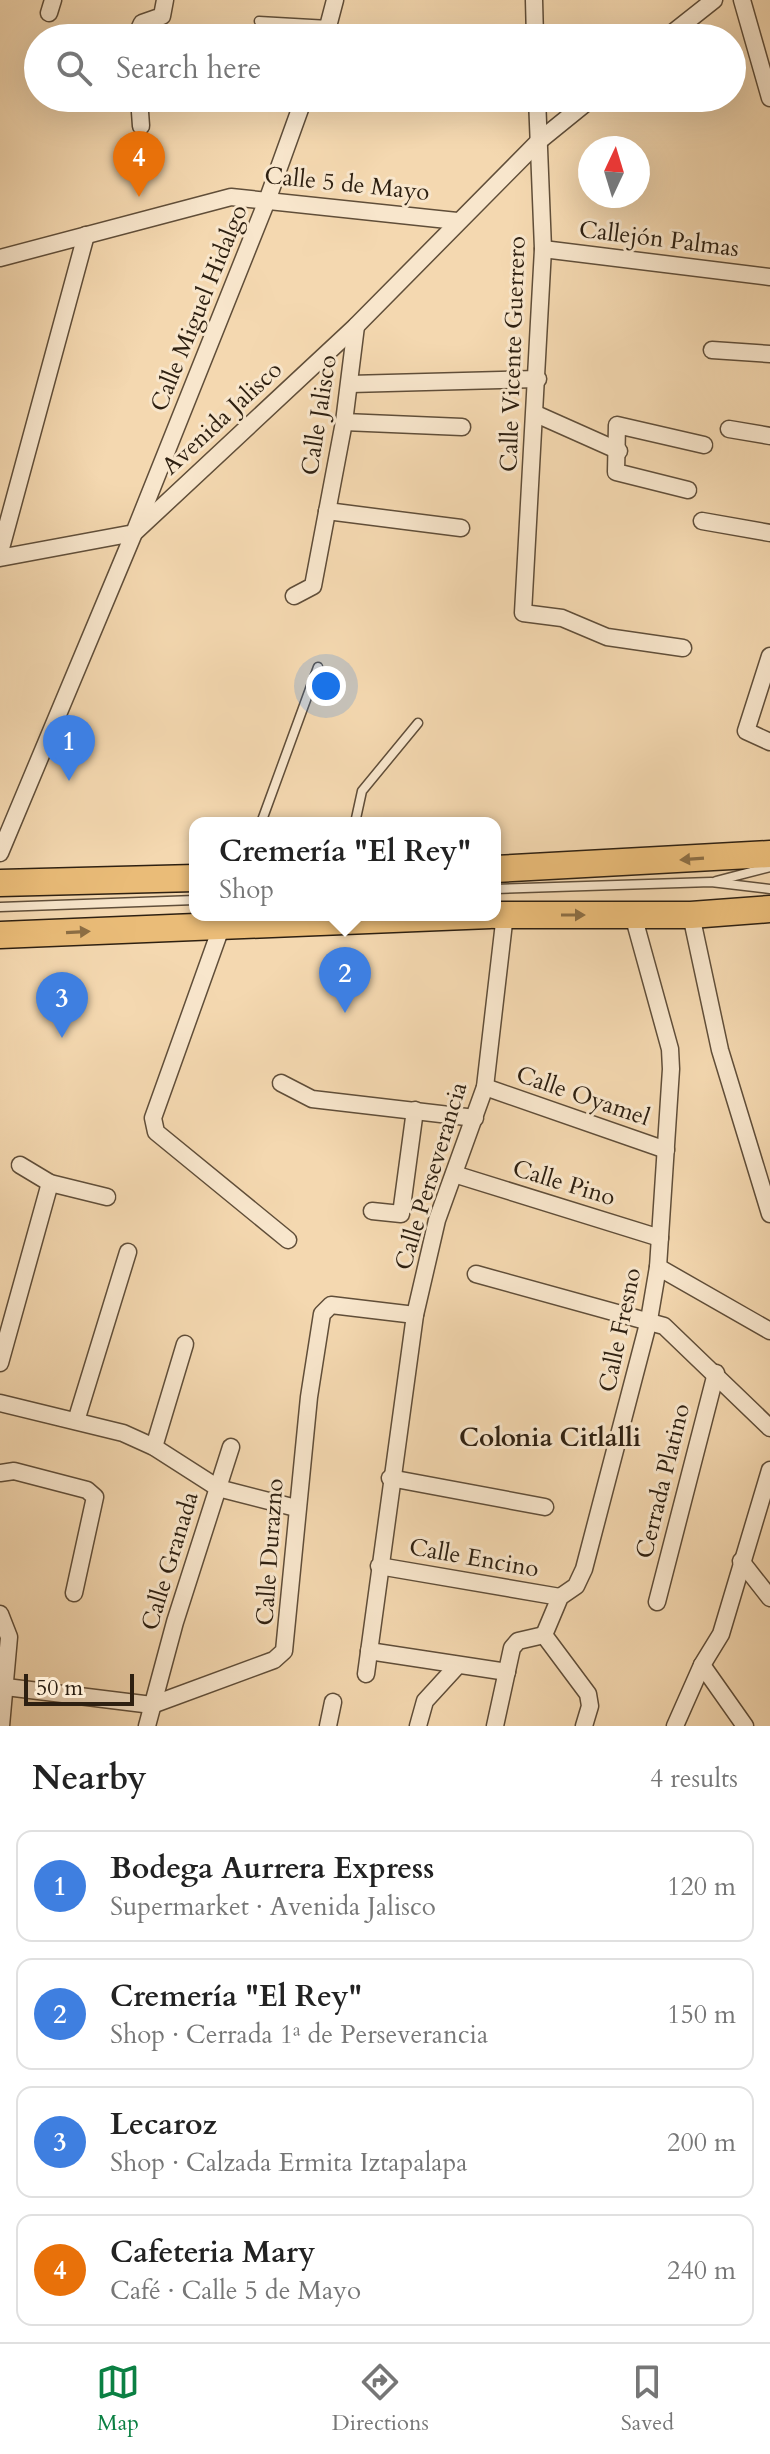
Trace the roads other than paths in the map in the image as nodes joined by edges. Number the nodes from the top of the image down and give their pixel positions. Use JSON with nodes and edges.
{"nodes":[{"id":1,"x":165,"y":0,"type":"edge"},
{"id":2,"x":335,"y":0,"type":"edge"},
{"id":3,"x":534,"y":0,"type":"edge"},
{"id":4,"x":714,"y":0,"type":"edge"},
{"id":5,"x":742,"y":0,"type":"edge"},
{"id":6,"x":259,"y":21,"type":"dead end"},
{"id":7,"x":142,"y":24,"type":"edge"},
{"id":8,"x":278,"y":24,"type":"edge"},
{"id":9,"x":329,"y":24,"type":"edge"},
{"id":10,"x":535,"y":24,"type":"edge"},
{"id":11,"x":684,"y":24,"type":"edge"},
{"id":12,"x":770,"y":98,"type":"edge"},
{"id":13,"x":140,"y":112,"type":"edge"},
{"id":14,"x":299,"y":112,"type":"edge"},
{"id":15,"x":538,"y":112,"type":"edge"},
{"id":16,"x":575,"y":112,"type":"edge"},
{"id":17,"x":141,"y":126,"type":"dead end"},
{"id":18,"x":539,"y":141,"type":"junction"},
{"id":19,"x":268,"y":198,"type":"junction"},
{"id":20,"x":457,"y":221,"type":"junction"},
{"id":21,"x":86,"y":235,"type":"junction"},
{"id":22,"x":543,"y":249,"type":"junction"},
{"id":23,"x":0,"y":258,"type":"edge"},
{"id":24,"x":770,"y":277,"type":"edge"},
{"id":25,"x":356,"y":326,"type":"junction"},
{"id":26,"x":712,"y":350,"type":"dead end"},
{"id":27,"x":770,"y":354,"type":"edge"},
{"id":28,"x":538,"y":379,"type":"junction"},
{"id":29,"x":350,"y":384,"type":"junction"},
{"id":30,"x":536,"y":414,"type":"junction"},
{"id":31,"x":344,"y":422,"type":"junction"},
{"id":32,"x":462,"y":427,"type":"dead end"},
{"id":33,"x":729,"y":429,"type":"dead end"},
{"id":34,"x":770,"y":436,"type":"edge"},
{"id":35,"x":704,"y":445,"type":"dead end"},
{"id":36,"x":619,"y":451,"type":"junction"},
{"id":37,"x":688,"y":490,"type":"dead end"},
{"id":38,"x":327,"y":511,"type":"junction"},
{"id":39,"x":702,"y":521,"type":"dead end"},
{"id":40,"x":461,"y":528,"type":"dead end"},
{"id":41,"x":134,"y":533,"type":"junction"},
{"id":42,"x":770,"y":533,"type":"edge"},
{"id":43,"x":0,"y":552,"type":"edge"},
{"id":44,"x":0,"y":558,"type":"edge"},
{"id":45,"x":294,"y":596,"type":"dead end"},
{"id":46,"x":683,"y":648,"type":"dead end"},
{"id":47,"x":770,"y":656,"type":"edge"},
{"id":48,"x":318,"y":667,"type":"dead end"},
{"id":49,"x":418,"y":723,"type":"dead end"},
{"id":50,"x":770,"y":742,"type":"edge"},
{"id":51,"x":263,"y":817,"type":"edge"},
{"id":52,"x":356,"y":817,"type":"edge"},
{"id":53,"x":0,"y":853,"type":"edge"},
{"id":54,"x":770,"y":854,"type":"edge"},
{"id":55,"x":770,"y":867,"type":"edge"},
{"id":56,"x":501,"y":869,"type":"edge"},
{"id":57,"x":189,"y":878,"type":"edge"},
{"id":58,"x":711,"y":882,"type":"junction"},
{"id":59,"x":0,"y":883,"type":"edge"},
{"id":60,"x":501,"y":889,"type":"edge"},
{"id":61,"x":770,"y":889,"type":"edge"},
{"id":62,"x":189,"y":900,"type":"edge"},
{"id":63,"x":0,"y":907,"type":"edge"},
{"id":64,"x":770,"y":909,"type":"edge"},
{"id":65,"x":501,"y":915,"type":"edge"},
{"id":66,"x":633,"y":915,"type":"junction"},
{"id":67,"x":691,"y":915,"type":"junction"},
{"id":68,"x":332,"y":921,"type":"edge"},
{"id":69,"x":497,"y":921,"type":"edge"},
{"id":70,"x":222,"y":925,"type":"junction"},
{"id":71,"x":0,"y":935,"type":"edge"},
{"id":72,"x":281,"y":1083,"type":"dead end"},
{"id":73,"x":485,"y":1087,"type":"junction"},
{"id":74,"x":415,"y":1110,"type":"junction"},
{"id":75,"x":475,"y":1118,"type":"junction"},
{"id":76,"x":666,"y":1150,"type":"junction"},
{"id":77,"x":20,"y":1165,"type":"dead end"},
{"id":78,"x":454,"y":1174,"type":"junction"},
{"id":79,"x":50,"y":1183,"type":"junction"},
{"id":80,"x":107,"y":1197,"type":"dead end"},
{"id":81,"x":372,"y":1211,"type":"dead end"},
{"id":82,"x":770,"y":1214,"type":"edge"},
{"id":83,"x":660,"y":1238,"type":"junction"},
{"id":84,"x":288,"y":1240,"type":"dead end"},
{"id":85,"x":128,"y":1252,"type":"dead end"},
{"id":86,"x":658,"y":1267,"type":"junction"},
{"id":87,"x":476,"y":1274,"type":"dead end"},
{"id":88,"x":415,"y":1315,"type":"junction"},
{"id":89,"x":649,"y":1320,"type":"junction"},
{"id":90,"x":770,"y":1331,"type":"edge"},
{"id":91,"x":185,"y":1344,"type":"dead end"},
{"id":92,"x":0,"y":1363,"type":"edge"},
{"id":93,"x":716,"y":1373,"type":"junction"},
{"id":94,"x":0,"y":1403,"type":"edge"},
{"id":95,"x":76,"y":1421,"type":"junction"},
{"id":96,"x":770,"y":1428,"type":"edge"},
{"id":97,"x":154,"y":1447,"type":"junction"},
{"id":98,"x":231,"y":1447,"type":"dead end"},
{"id":99,"x":770,"y":1470,"type":"edge"},
{"id":100,"x":0,"y":1473,"type":"edge"},
{"id":101,"x":390,"y":1478,"type":"junction"},
{"id":102,"x":218,"y":1488,"type":"junction"},
{"id":103,"x":545,"y":1507,"type":"dead end"},
{"id":104,"x":296,"y":1508,"type":"junction"},
{"id":105,"x":741,"y":1561,"type":"junction"},
{"id":106,"x":379,"y":1566,"type":"junction"},
{"id":107,"x":74,"y":1593,"type":"dead end"},
{"id":108,"x":560,"y":1597,"type":"junction"},
{"id":109,"x":770,"y":1598,"type":"edge"},
{"id":110,"x":657,"y":1602,"type":"dead end"},
{"id":111,"x":0,"y":1614,"type":"edge"},
{"id":112,"x":544,"y":1635,"type":"junction"},
{"id":113,"x":369,"y":1651,"type":"junction"},
{"id":114,"x":458,"y":1665,"type":"junction"},
{"id":115,"x":702,"y":1665,"type":"junction"},
{"id":116,"x":507,"y":1672,"type":"junction"},
{"id":117,"x":366,"y":1674,"type":"dead end"},
{"id":118,"x":6,"y":1687,"type":"junction"},
{"id":119,"x":333,"y":1702,"type":"dead end"},
{"id":120,"x":152,"y":1705,"type":"junction"},
{"id":121,"x":1,"y":1726,"type":"edge"},
{"id":122,"x":147,"y":1726,"type":"edge"},
{"id":123,"x":328,"y":1726,"type":"edge"},
{"id":124,"x":418,"y":1726,"type":"edge"},
{"id":125,"x":495,"y":1726,"type":"edge"},
{"id":126,"x":584,"y":1726,"type":"edge"},
{"id":127,"x":675,"y":1726,"type":"edge"},
{"id":128,"x":745,"y":1726,"type":"edge"}],
"edges":[{"from":1,"to":7,"type":"street"},
{"from":2,"to":9,"type":"street"},
{"from":3,"to":10,"type":"street"},
{"from":4,"to":11,"type":"street"},
{"from":5,"to":12,"type":"street"},
{"from":6,"to":8,"type":"lane"},
{"from":13,"to":17,"type":"street"},
{"from":14,"to":19,"type":"street","name":"Calle Miguel Hidalgo"},
{"from":15,"to":18,"type":"street","name":"Calle Vicente Guerrero"},
{"from":16,"to":18,"type":"street","name":"Avenida Jalisco"},
{"from":18,"to":20,"type":"street","name":"Avenida Jalisco"},
{"from":18,"to":22,"type":"street","name":"Calle Vicente Guerrero"},
{"from":19,"to":20,"type":"street","name":"Calle 5 de Mayo"},
{"from":19,"to":21,"type":"street","name":"Calle 5 de Mayo"},
{"from":19,"to":41,"type":"street","name":"Calle Miguel Hidalgo"},
{"from":20,"to":25,"type":"street","name":"Avenida Jalisco"},
{"from":21,"to":23,"type":"street","name":"Calle 5 de Mayo"},
{"from":21,"to":43,"type":"street"},
{"from":22,"to":24,"type":"street","name":"Callejón Palmas"},
{"from":22,"to":28,"type":"street","name":"Calle Vicente Guerrero"},
{"from":25,"to":29,"type":"street","name":"Calle Jalisco"},
{"from":25,"to":41,"type":"street","name":"Avenida Jalisco"},
{"from":26,"to":27,"type":"street"},
{"from":28,"to":29,"type":"street"},
{"from":28,"to":30,"type":"street","name":"Calle Vicente Guerrero"},
{"from":29,"to":31,"type":"street","name":"Calle Jalisco"},
{"from":30,"to":36,"type":"street"},
{"from":30,"to":46,"type":"street","name":"Calle Vicente Guerrero"},
{"from":31,"to":32,"type":"street"},
{"from":31,"to":38,"type":"street","name":"Calle Jalisco"},
{"from":33,"to":34,"type":"street"},
{"from":35,"to":36,"type":"street"},
{"from":36,"to":37,"type":"street"},
{"from":38,"to":40,"type":"street"},
{"from":38,"to":45,"type":"street","name":"Calle Jalisco"},
{"from":39,"to":42,"type":"street"},
{"from":41,"to":44,"type":"street"},
{"from":41,"to":53,"type":"street","name":"Avenida Jalisco"},
{"from":47,"to":50,"type":"street"},
{"from":48,"to":51,"type":"lane"},
{"from":49,"to":52,"type":"lane"},
{"from":54,"to":56,"type":"main road","one_way":true},
{"from":55,"to":58,"type":"lane"},
{"from":57,"to":59,"type":"main road"},
{"from":58,"to":60,"type":"lane"},
{"from":58,"to":61,"type":"lane"},
{"from":62,"to":63,"type":"lane"},
{"from":64,"to":67,"type":"main road"},
{"from":65,"to":66,"type":"main road","one_way":true},
{"from":66,"to":67,"type":"main road"},
{"from":66,"to":76,"type":"street","name":"Calle Fresno"},
{"from":67,"to":82,"type":"street"},
{"from":68,"to":70,"type":"main road"},
{"from":69,"to":73,"type":"street","name":"Calle Perseverancia"},
{"from":71,"to":70,"type":"main road","one_way":true},
{"from":70,"to":84,"type":"street"},
{"from":72,"to":74,"type":"street"},
{"from":73,"to":75,"type":"street","name":"Calle Perseverancia"},
{"from":73,"to":76,"type":"street","name":"Calle Oyamel"},
{"from":74,"to":75,"type":"street"},
{"from":74,"to":81,"type":"street"},
{"from":75,"to":78,"type":"street","name":"Calle Perseverancia"},
{"from":76,"to":83,"type":"street","name":"Calle Fresno"},
{"from":77,"to":79,"type":"street"},
{"from":78,"to":83,"type":"street","name":"Calle Pino"},
{"from":78,"to":88,"type":"street","name":"Calle Perseverancia"},
{"from":79,"to":80,"type":"street"},
{"from":79,"to":92,"type":"street"},
{"from":83,"to":86,"type":"street","name":"Calle Fresno"},
{"from":85,"to":95,"type":"street"},
{"from":86,"to":89,"type":"street","name":"Calle Fresno"},
{"from":86,"to":90,"type":"street"},
{"from":87,"to":89,"type":"street"},
{"from":88,"to":101,"type":"street","name":"Calle Perseverancia"},
{"from":88,"to":104,"type":"street","name":"Calle Durazno"},
{"from":89,"to":93,"type":"street"},
{"from":89,"to":108,"type":"street","name":"Calle Fresno"},
{"from":91,"to":97,"type":"street"},
{"from":93,"to":96,"type":"street"},
{"from":93,"to":110,"type":"street","name":"Cerrada Platino"},
{"from":94,"to":95,"type":"street"},
{"from":95,"to":97,"type":"street"},
{"from":97,"to":102,"type":"street"},
{"from":98,"to":102,"type":"street"},
{"from":99,"to":105,"type":"street"},
{"from":100,"to":107,"type":"street"},
{"from":101,"to":103,"type":"street"},
{"from":101,"to":106,"type":"street","name":"Calle Perseverancia"},
{"from":102,"to":104,"type":"street","name":"Calle Granada"},
{"from":102,"to":120,"type":"street","name":"Calle Granada"},
{"from":104,"to":120,"type":"street","name":"Calle Durazno"},
{"from":105,"to":109,"type":"street"},
{"from":105,"to":115,"type":"street"},
{"from":106,"to":108,"type":"street","name":"Calle Encino"},
{"from":106,"to":113,"type":"street"},
{"from":108,"to":112,"type":"street","name":"Calle Fresno"},
{"from":111,"to":118,"type":"street"},
{"from":112,"to":116,"type":"street"},
{"from":112,"to":126,"type":"street"},
{"from":113,"to":114,"type":"street"},
{"from":113,"to":117,"type":"street"},
{"from":114,"to":116,"type":"street"},
{"from":114,"to":124,"type":"street"},
{"from":115,"to":127,"type":"street"},
{"from":115,"to":128,"type":"street"},
{"from":116,"to":125,"type":"street"},
{"from":118,"to":120,"type":"street","name":"Calle Durazno"},
{"from":118,"to":121,"type":"street"},
{"from":119,"to":123,"type":"street"},
{"from":120,"to":122,"type":"street","name":"Calle Granada"}]}
